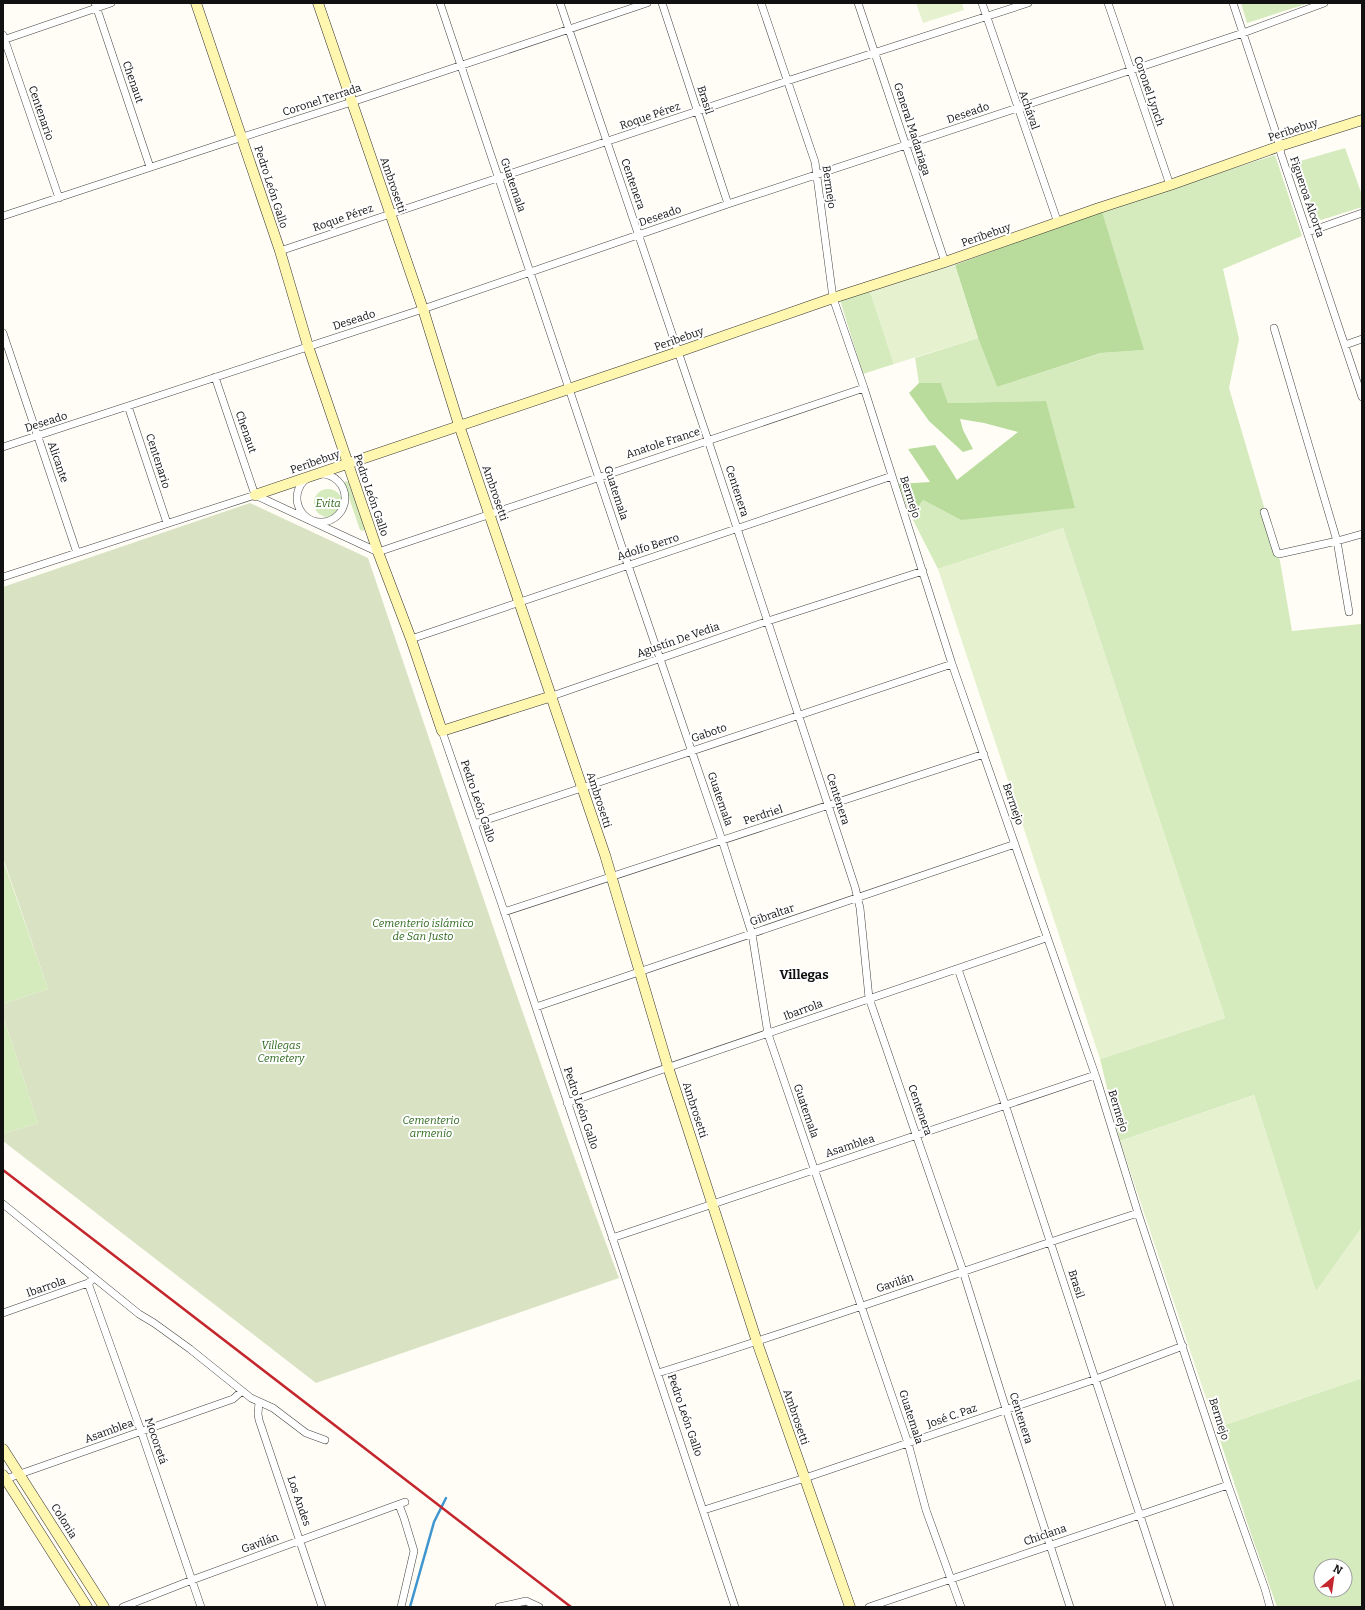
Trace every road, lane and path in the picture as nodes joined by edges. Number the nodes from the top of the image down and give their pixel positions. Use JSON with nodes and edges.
{"nodes":[{"id":1,"x":111,"y":3,"type":"edge"},
{"id":2,"x":196,"y":3,"type":"edge"},
{"id":3,"x":318,"y":3,"type":"edge"},
{"id":4,"x":440,"y":3,"type":"edge"},
{"id":5,"x":560,"y":3,"type":"edge"},
{"id":6,"x":647,"y":3,"type":"edge"},
{"id":7,"x":662,"y":3,"type":"edge"},
{"id":8,"x":761,"y":3,"type":"edge"},
{"id":9,"x":858,"y":3,"type":"edge"},
{"id":10,"x":982,"y":3,"type":"edge"},
{"id":11,"x":1028,"y":3,"type":"edge"},
{"id":12,"x":1108,"y":3,"type":"edge"},
{"id":13,"x":1233,"y":3,"type":"edge"},
{"id":14,"x":1324,"y":3,"type":"edge"},
{"id":15,"x":96,"y":5,"type":"edge"},
{"id":16,"x":986,"y":16,"type":"junction"},
{"id":17,"x":568,"y":29,"type":"junction"},
{"id":18,"x":1243,"y":33,"type":"junction"},
{"id":19,"x":4,"y":38,"type":"edge"},
{"id":20,"x":875,"y":52,"type":"junction"},
{"id":21,"x":460,"y":66,"type":"junction"},
{"id":22,"x":1130,"y":69,"type":"junction"},
{"id":23,"x":787,"y":81,"type":"junction"},
{"id":24,"x":351,"y":102,"type":"junction"},
{"id":25,"x":1017,"y":108,"type":"junction"},
{"id":26,"x":697,"y":111,"type":"junction"},
{"id":27,"x":1362,"y":120,"type":"edge"},
{"id":28,"x":242,"y":137,"type":"junction"},
{"id":29,"x":606,"y":142,"type":"junction"},
{"id":30,"x":906,"y":145,"type":"junction"},
{"id":31,"x":1280,"y":146,"type":"junction"},
{"id":32,"x":150,"y":167,"type":"junction"},
{"id":33,"x":817,"y":175,"type":"junction"},
{"id":34,"x":499,"y":178,"type":"junction"},
{"id":35,"x":1170,"y":185,"type":"junction"},
{"id":36,"x":59,"y":198,"type":"junction"},
{"id":37,"x":728,"y":204,"type":"junction"},
{"id":38,"x":390,"y":214,"type":"junction"},
{"id":39,"x":1362,"y":214,"type":"edge"},
{"id":40,"x":3,"y":216,"type":"edge"},
{"id":41,"x":1058,"y":223,"type":"junction"},
{"id":42,"x":1308,"y":232,"type":"junction"},
{"id":43,"x":639,"y":235,"type":"junction"},
{"id":44,"x":280,"y":251,"type":"junction"},
{"id":45,"x":945,"y":262,"type":"junction"},
{"id":46,"x":531,"y":272,"type":"junction"},
{"id":47,"x":832,"y":298,"type":"junction"},
{"id":48,"x":423,"y":309,"type":"junction"},
{"id":49,"x":1274,"y":328,"type":"dead end"},
{"id":50,"x":3,"y":333,"type":"edge"},
{"id":51,"x":1362,"y":339,"type":"edge"},
{"id":52,"x":5,"y":344,"type":"edge"},
{"id":53,"x":1345,"y":345,"type":"junction"},
{"id":54,"x":308,"y":346,"type":"junction"},
{"id":55,"x":678,"y":352,"type":"junction"},
{"id":56,"x":215,"y":377,"type":"junction"},
{"id":57,"x":569,"y":388,"type":"junction"},
{"id":58,"x":864,"y":388,"type":"junction"},
{"id":59,"x":1362,"y":397,"type":"edge"},
{"id":60,"x":128,"y":406,"type":"junction"},
{"id":61,"x":459,"y":425,"type":"junction"},
{"id":62,"x":37,"y":436,"type":"junction"},
{"id":63,"x":708,"y":440,"type":"junction"},
{"id":64,"x":3,"y":447,"type":"edge"},
{"id":65,"x":348,"y":463,"type":"junction"},
{"id":66,"x":317,"y":474,"type":"junction"},
{"id":67,"x":598,"y":476,"type":"junction"},
{"id":68,"x":892,"y":476,"type":"junction"},
{"id":69,"x":255,"y":495,"type":"junction"},
{"id":70,"x":1264,"y":512,"type":"dead end"},
{"id":71,"x":489,"y":513,"type":"junction"},
{"id":72,"x":310,"y":520,"type":"junction"},
{"id":73,"x":166,"y":523,"type":"junction"},
{"id":74,"x":737,"y":529,"type":"junction"},
{"id":75,"x":1362,"y":534,"type":"edge"},
{"id":76,"x":1337,"y":541,"type":"junction"},
{"id":77,"x":378,"y":552,"type":"junction"},
{"id":78,"x":77,"y":553,"type":"junction"},
{"id":79,"x":628,"y":565,"type":"junction"},
{"id":80,"x":923,"y":571,"type":"junction"},
{"id":81,"x":3,"y":577,"type":"edge"},
{"id":82,"x":519,"y":602,"type":"junction"},
{"id":83,"x":1349,"y":612,"type":"dead end"},
{"id":84,"x":768,"y":621,"type":"junction"},
{"id":85,"x":410,"y":639,"type":"junction"},
{"id":86,"x":661,"y":659,"type":"junction"},
{"id":87,"x":952,"y":664,"type":"junction"},
{"id":88,"x":552,"y":696,"type":"junction"},
{"id":89,"x":798,"y":715,"type":"junction"},
{"id":90,"x":442,"y":732,"type":"junction"},
{"id":91,"x":691,"y":750,"type":"junction"},
{"id":92,"x":984,"y":754,"type":"junction"},
{"id":93,"x":583,"y":788,"type":"junction"},
{"id":94,"x":828,"y":804,"type":"junction"},
{"id":95,"x":474,"y":824,"type":"junction"},
{"id":96,"x":722,"y":840,"type":"junction"},
{"id":97,"x":1015,"y":844,"type":"junction"},
{"id":98,"x":611,"y":877,"type":"junction"},
{"id":99,"x":858,"y":897,"type":"junction"},
{"id":100,"x":504,"y":912,"type":"junction"},
{"id":101,"x":752,"y":934,"type":"junction"},
{"id":102,"x":1046,"y":938,"type":"junction"},
{"id":103,"x":958,"y":969,"type":"junction"},
{"id":104,"x":640,"y":972,"type":"junction"},
{"id":105,"x":869,"y":998,"type":"junction"},
{"id":106,"x":536,"y":1007,"type":"junction"},
{"id":107,"x":768,"y":1034,"type":"junction"},
{"id":108,"x":668,"y":1067,"type":"junction"},
{"id":109,"x":1095,"y":1075,"type":"junction"},
{"id":110,"x":567,"y":1103,"type":"junction"},
{"id":111,"x":1005,"y":1104,"type":"junction"},
{"id":112,"x":916,"y":1135,"type":"junction"},
{"id":113,"x":814,"y":1169,"type":"junction"},
{"id":114,"x":3,"y":1204,"type":"edge"},
{"id":115,"x":713,"y":1204,"type":"junction"},
{"id":116,"x":1138,"y":1213,"type":"junction"},
{"id":117,"x":612,"y":1238,"type":"junction"},
{"id":118,"x":1050,"y":1242,"type":"junction"},
{"id":119,"x":963,"y":1271,"type":"junction"},
{"id":120,"x":91,"y":1281,"type":"junction"},
{"id":121,"x":861,"y":1306,"type":"junction"},
{"id":122,"x":3,"y":1313,"type":"edge"},
{"id":123,"x":757,"y":1342,"type":"junction"},
{"id":124,"x":1183,"y":1346,"type":"junction"},
{"id":125,"x":658,"y":1373,"type":"junction"},
{"id":126,"x":1096,"y":1379,"type":"junction"},
{"id":127,"x":242,"y":1391,"type":"junction"},
{"id":128,"x":259,"y":1402,"type":"junction"},
{"id":129,"x":1006,"y":1409,"type":"junction"},
{"id":130,"x":141,"y":1431,"type":"junction"},
{"id":131,"x":325,"y":1440,"type":"dead end"},
{"id":132,"x":908,"y":1442,"type":"junction"},
{"id":133,"x":3,"y":1449,"type":"edge"},
{"id":134,"x":19,"y":1475,"type":"junction"},
{"id":135,"x":4,"y":1478,"type":"edge"},
{"id":136,"x":805,"y":1478,"type":"junction"},
{"id":137,"x":1228,"y":1485,"type":"junction"},
{"id":138,"x":704,"y":1510,"type":"junction"},
{"id":139,"x":1140,"y":1515,"type":"junction"},
{"id":140,"x":300,"y":1540,"type":"junction"},
{"id":141,"x":1050,"y":1544,"type":"junction"},
{"id":142,"x":952,"y":1579,"type":"junction"},
{"id":143,"x":192,"y":1580,"type":"junction"},
{"id":144,"x":88,"y":1607,"type":"edge"},
{"id":145,"x":104,"y":1607,"type":"edge"},
{"id":146,"x":123,"y":1607,"type":"edge"},
{"id":147,"x":201,"y":1607,"type":"edge"},
{"id":148,"x":322,"y":1607,"type":"edge"},
{"id":149,"x":401,"y":1607,"type":"edge"},
{"id":150,"x":499,"y":1607,"type":"edge"},
{"id":151,"x":539,"y":1607,"type":"edge"},
{"id":152,"x":735,"y":1607,"type":"edge"},
{"id":153,"x":850,"y":1607,"type":"edge"},
{"id":154,"x":868,"y":1607,"type":"edge"},
{"id":155,"x":961,"y":1607,"type":"edge"},
{"id":156,"x":1070,"y":1607,"type":"edge"},
{"id":157,"x":1170,"y":1607,"type":"edge"},
{"id":158,"x":1270,"y":1607,"type":"edge"}],
"edges":[{"from":1,"to":15,"type":"street"},
{"from":2,"to":28,"type":"street","name":"Pedro León Gallo"},
{"from":3,"to":24,"type":"street","name":"Ambrosetti"},
{"from":4,"to":21,"type":"street","name":"Guatemala"},
{"from":5,"to":17,"type":"street","name":"Centenera"},
{"from":6,"to":17,"type":"street","name":"Coronel Terrada"},
{"from":7,"to":26,"type":"street","name":"Brasil"},
{"from":8,"to":23,"type":"street","name":"Bermejo"},
{"from":9,"to":20,"type":"street","name":"General Madariaga"},
{"from":10,"to":16,"type":"street","name":"Achával"},
{"from":11,"to":16,"type":"street","name":"Roque Pérez"},
{"from":12,"to":22,"type":"street","name":"Coronel Lynch"},
{"from":13,"to":18,"type":"street","name":"Figueroa Alcorta"},
{"from":14,"to":18,"type":"street","name":"Deseado"},
{"from":15,"to":19,"type":"street"},
{"from":15,"to":32,"type":"street","name":"Chenaut"},
{"from":16,"to":20,"type":"street","name":"Roque Pérez"},
{"from":16,"to":25,"type":"street","name":"Achával"},
{"from":17,"to":21,"type":"street","name":"Coronel Terrada"},
{"from":17,"to":29,"type":"street","name":"Centenera"},
{"from":18,"to":22,"type":"street","name":"Deseado"},
{"from":18,"to":31,"type":"street","name":"Figueroa Alcorta"},
{"from":19,"to":36,"type":"street","name":"Centenario"},
{"from":20,"to":23,"type":"street","name":"Roque Pérez"},
{"from":20,"to":30,"type":"street","name":"General Madariaga"},
{"from":21,"to":24,"type":"street","name":"Coronel Terrada"},
{"from":21,"to":34,"type":"street","name":"Guatemala"},
{"from":22,"to":25,"type":"street","name":"Deseado"},
{"from":22,"to":35,"type":"street","name":"Coronel Lynch"},
{"from":23,"to":26,"type":"street","name":"Roque Pérez"},
{"from":23,"to":33,"type":"street","name":"Bermejo"},
{"from":24,"to":28,"type":"street","name":"Coronel Terrada"},
{"from":24,"to":38,"type":"street","name":"Ambrosetti"},
{"from":25,"to":30,"type":"street","name":"Deseado"},
{"from":25,"to":41,"type":"street","name":"Achával"},
{"from":26,"to":29,"type":"street","name":"Roque Pérez"},
{"from":26,"to":37,"type":"street","name":"Brasil"},
{"from":27,"to":31,"type":"street","name":"Peribebuy"},
{"from":28,"to":32,"type":"street","name":"Coronel Terrada"},
{"from":28,"to":44,"type":"street","name":"Pedro León Gallo"},
{"from":29,"to":34,"type":"street","name":"Roque Pérez"},
{"from":29,"to":43,"type":"street","name":"Centenera"},
{"from":30,"to":33,"type":"street","name":"Deseado"},
{"from":30,"to":45,"type":"street","name":"General Madariaga"},
{"from":31,"to":35,"type":"street","name":"Peribebuy"},
{"from":31,"to":42,"type":"street","name":"Figueroa Alcorta"},
{"from":32,"to":36,"type":"street","name":"Coronel Terrada"},
{"from":33,"to":37,"type":"street","name":"Deseado"},
{"from":33,"to":47,"type":"street","name":"Bermejo"},
{"from":34,"to":38,"type":"street","name":"Roque Pérez"},
{"from":34,"to":46,"type":"street","name":"Guatemala"},
{"from":35,"to":41,"type":"street","name":"Peribebuy"},
{"from":36,"to":40,"type":"street","name":"Coronel Terrada"},
{"from":37,"to":43,"type":"street","name":"Deseado"},
{"from":38,"to":44,"type":"street","name":"Roque Pérez"},
{"from":38,"to":48,"type":"street","name":"Ambrosetti"},
{"from":39,"to":42,"type":"street"},
{"from":41,"to":45,"type":"street","name":"Peribebuy"},
{"from":42,"to":53,"type":"street","name":"Figueroa Alcorta"},
{"from":43,"to":46,"type":"street","name":"Deseado"},
{"from":43,"to":55,"type":"street","name":"Centenera"},
{"from":44,"to":54,"type":"street","name":"Pedro León Gallo"},
{"from":45,"to":47,"type":"street","name":"Peribebuy"},
{"from":46,"to":48,"type":"street","name":"Deseado"},
{"from":46,"to":57,"type":"street","name":"Guatemala"},
{"from":47,"to":55,"type":"street","name":"Peribebuy"},
{"from":47,"to":58,"type":"street","name":"Bermejo"},
{"from":48,"to":54,"type":"street","name":"Deseado"},
{"from":48,"to":61,"type":"street","name":"Ambrosetti"},
{"from":49,"to":76,"type":"street"},
{"from":50,"to":52,"type":"street","name":"Alicante"},
{"from":51,"to":53,"type":"street"},
{"from":52,"to":62,"type":"street","name":"Alicante"},
{"from":53,"to":59,"type":"street","name":"Figueroa Alcorta"},
{"from":54,"to":56,"type":"street","name":"Deseado"},
{"from":54,"to":65,"type":"street","name":"Pedro León Gallo"},
{"from":55,"to":57,"type":"street","name":"Peribebuy"},
{"from":55,"to":63,"type":"street","name":"Centenera"},
{"from":56,"to":60,"type":"street","name":"Deseado"},
{"from":56,"to":69,"type":"street","name":"Chenaut"},
{"from":57,"to":61,"type":"street","name":"Peribebuy"},
{"from":57,"to":67,"type":"street","name":"Guatemala"},
{"from":58,"to":63,"type":"street","name":"Anatole France"},
{"from":58,"to":68,"type":"street","name":"Bermejo"},
{"from":60,"to":62,"type":"street","name":"Deseado"},
{"from":60,"to":73,"type":"street","name":"Centenario"},
{"from":61,"to":65,"type":"street","name":"Peribebuy"},
{"from":61,"to":71,"type":"street","name":"Ambrosetti"},
{"from":62,"to":64,"type":"street","name":"Deseado"},
{"from":62,"to":78,"type":"street","name":"Alicante"},
{"from":63,"to":67,"type":"street","name":"Anatole France"},
{"from":63,"to":74,"type":"street","name":"Centenera"},
{"from":65,"to":66,"type":"street","name":"Peribebuy"},
{"from":65,"to":77,"type":"street","name":"Pedro León Gallo"},
{"from":66,"to":69,"type":"street","name":"Peribebuy"},
{"from":66,"to":72,"type":"street"},
{"from":66,"to":72,"type":"street"},
{"from":67,"to":71,"type":"street","name":"Anatole France"},
{"from":67,"to":79,"type":"street","name":"Guatemala"},
{"from":68,"to":74,"type":"street","name":"Adolfo Berro"},
{"from":68,"to":80,"type":"street","name":"Bermejo"},
{"from":69,"to":72,"type":"street"},
{"from":69,"to":73,"type":"street","name":"Peribebuy"},
{"from":70,"to":76,"type":"street"},
{"from":71,"to":77,"type":"street","name":"Anatole France"},
{"from":71,"to":82,"type":"street","name":"Ambrosetti"},
{"from":72,"to":77,"type":"street"},
{"from":73,"to":78,"type":"street","name":"Peribebuy"},
{"from":74,"to":79,"type":"street","name":"Adolfo Berro"},
{"from":74,"to":84,"type":"street","name":"Centenera"},
{"from":75,"to":76,"type":"street"},
{"from":76,"to":83,"type":"street"},
{"from":77,"to":85,"type":"street","name":"Pedro León Gallo"},
{"from":78,"to":81,"type":"street","name":"Peribebuy"},
{"from":79,"to":82,"type":"street","name":"Adolfo Berro"},
{"from":79,"to":86,"type":"street","name":"Guatemala"},
{"from":80,"to":84,"type":"street","name":"Agustín De Vedia"},
{"from":80,"to":87,"type":"street","name":"Bermejo"},
{"from":82,"to":85,"type":"street","name":"Adolfo Berro"},
{"from":82,"to":88,"type":"street","name":"Ambrosetti"},
{"from":84,"to":86,"type":"street","name":"Agustín De Vedia"},
{"from":84,"to":89,"type":"street","name":"Centenera"},
{"from":85,"to":90,"type":"street","name":"Pedro León Gallo"},
{"from":86,"to":88,"type":"street","name":"Agustín De Vedia"},
{"from":86,"to":91,"type":"street","name":"Guatemala"},
{"from":87,"to":89,"type":"street","name":"Gaboto"},
{"from":87,"to":92,"type":"street","name":"Bermejo"},
{"from":88,"to":90,"type":"street","name":"Agustín De Vedia"},
{"from":88,"to":93,"type":"street","name":"Ambrosetti"},
{"from":89,"to":91,"type":"street","name":"Gaboto"},
{"from":89,"to":94,"type":"street","name":"Centenera"},
{"from":90,"to":95,"type":"street","name":"Pedro León Gallo"},
{"from":91,"to":93,"type":"street","name":"Gaboto"},
{"from":91,"to":96,"type":"street","name":"Guatemala"},
{"from":92,"to":94,"type":"street","name":"Perdriel"},
{"from":92,"to":97,"type":"street","name":"Bermejo"},
{"from":93,"to":95,"type":"street","name":"Gaboto"},
{"from":93,"to":98,"type":"street","name":"Ambrosetti"},
{"from":94,"to":96,"type":"street","name":"Perdriel"},
{"from":94,"to":99,"type":"street","name":"Centenera"},
{"from":95,"to":100,"type":"street","name":"Pedro León Gallo"},
{"from":96,"to":98,"type":"street","name":"Perdriel"},
{"from":96,"to":101,"type":"street","name":"Guatemala"},
{"from":97,"to":99,"type":"street","name":"Gibraltar"},
{"from":97,"to":102,"type":"street","name":"Bermejo"},
{"from":98,"to":100,"type":"street","name":"Perdriel"},
{"from":98,"to":104,"type":"street","name":"Ambrosetti"},
{"from":99,"to":101,"type":"street","name":"Gibraltar"},
{"from":99,"to":105,"type":"street","name":"Centenera"},
{"from":100,"to":106,"type":"street","name":"Pedro León Gallo"},
{"from":101,"to":104,"type":"street","name":"Gibraltar"},
{"from":101,"to":107,"type":"street","name":"Guatemala"},
{"from":102,"to":103,"type":"street","name":"Ibarrola"},
{"from":102,"to":109,"type":"street","name":"Bermejo"},
{"from":103,"to":105,"type":"street","name":"Ibarrola"},
{"from":103,"to":111,"type":"street","name":"Brasil"},
{"from":104,"to":106,"type":"street","name":"Gibraltar"},
{"from":104,"to":108,"type":"street","name":"Ambrosetti"},
{"from":105,"to":107,"type":"street","name":"Ibarrola"},
{"from":105,"to":112,"type":"street","name":"Centenera"},
{"from":106,"to":110,"type":"street","name":"Pedro León Gallo"},
{"from":107,"to":108,"type":"street","name":"Ibarrola"},
{"from":107,"to":113,"type":"street","name":"Guatemala"},
{"from":108,"to":110,"type":"street","name":"Ibarrola"},
{"from":108,"to":115,"type":"street","name":"Ambrosetti"},
{"from":109,"to":111,"type":"street","name":"Asamblea"},
{"from":109,"to":116,"type":"street","name":"Bermejo"},
{"from":110,"to":117,"type":"street","name":"Pedro León Gallo"},
{"from":111,"to":112,"type":"street","name":"Asamblea"},
{"from":111,"to":118,"type":"street","name":"Brasil"},
{"from":112,"to":113,"type":"street","name":"Asamblea"},
{"from":112,"to":119,"type":"street","name":"Centenera"},
{"from":113,"to":115,"type":"street","name":"Asamblea"},
{"from":113,"to":121,"type":"street","name":"Guatemala"},
{"from":114,"to":120,"type":"street"},
{"from":115,"to":117,"type":"street","name":"Asamblea"},
{"from":115,"to":123,"type":"street","name":"Ambrosetti"},
{"from":116,"to":118,"type":"street","name":"Gavilán"},
{"from":116,"to":124,"type":"street","name":"Bermejo"},
{"from":117,"to":125,"type":"street","name":"Pedro León Gallo"},
{"from":118,"to":119,"type":"street","name":"Gavilán"},
{"from":118,"to":126,"type":"street","name":"Brasil"},
{"from":119,"to":121,"type":"street","name":"Gavilán"},
{"from":119,"to":129,"type":"street","name":"Centenera"},
{"from":120,"to":122,"type":"street","name":"Ibarrola"},
{"from":120,"to":127,"type":"street"},
{"from":120,"to":130,"type":"street","name":"Mocoretá"},
{"from":121,"to":123,"type":"street","name":"Gavilán"},
{"from":121,"to":132,"type":"street","name":"Guatemala"},
{"from":123,"to":125,"type":"street","name":"Gavilán"},
{"from":123,"to":136,"type":"street","name":"Ambrosetti"},
{"from":124,"to":126,"type":"street","name":"José C. Paz"},
{"from":124,"to":137,"type":"street","name":"Bermejo"},
{"from":125,"to":138,"type":"street","name":"Pedro León Gallo"},
{"from":126,"to":129,"type":"street","name":"José C. Paz"},
{"from":126,"to":139,"type":"street","name":"Brasil"},
{"from":127,"to":128,"type":"street"},
{"from":127,"to":130,"type":"street","name":"Asamblea"},
{"from":128,"to":131,"type":"street"},
{"from":128,"to":140,"type":"street","name":"Los Andes"},
{"from":129,"to":132,"type":"street","name":"José C. Paz"},
{"from":129,"to":141,"type":"street","name":"Centenera"},
{"from":130,"to":134,"type":"street","name":"Asamblea"},
{"from":130,"to":143,"type":"street","name":"Mocoretá"},
{"from":132,"to":136,"type":"street","name":"José C. Paz"},
{"from":132,"to":142,"type":"street","name":"Guatemala"},
{"from":133,"to":134,"type":"street","name":"Colonia"},
{"from":134,"to":135,"type":"street","name":"Asamblea"},
{"from":134,"to":145,"type":"street","name":"Colonia"},
{"from":135,"to":144,"type":"street"},
{"from":136,"to":138,"type":"street","name":"José C. Paz"},
{"from":136,"to":153,"type":"street","name":"Ambrosetti"},
{"from":137,"to":139,"type":"street","name":"Chiclana"},
{"from":137,"to":158,"type":"street","name":"Bermejo"},
{"from":138,"to":152,"type":"street","name":"Pedro León Gallo"},
{"from":139,"to":141,"type":"street","name":"Chiclana"},
{"from":139,"to":157,"type":"street","name":"Brasil"},
{"from":140,"to":143,"type":"street","name":"Gavilán"},
{"from":140,"to":148,"type":"street","name":"Los Andes"},
{"from":140,"to":149,"type":"street","name":"Gavilán"},
{"from":141,"to":142,"type":"street","name":"Chiclana"},
{"from":141,"to":156,"type":"street","name":"Centenera"},
{"from":142,"to":154,"type":"street","name":"Chiclana"},
{"from":142,"to":155,"type":"street","name":"Guatemala"},
{"from":143,"to":146,"type":"street","name":"Gavilán"},
{"from":143,"to":147,"type":"street","name":"Mocoretá"},
{"from":150,"to":151,"type":"street"}]}
